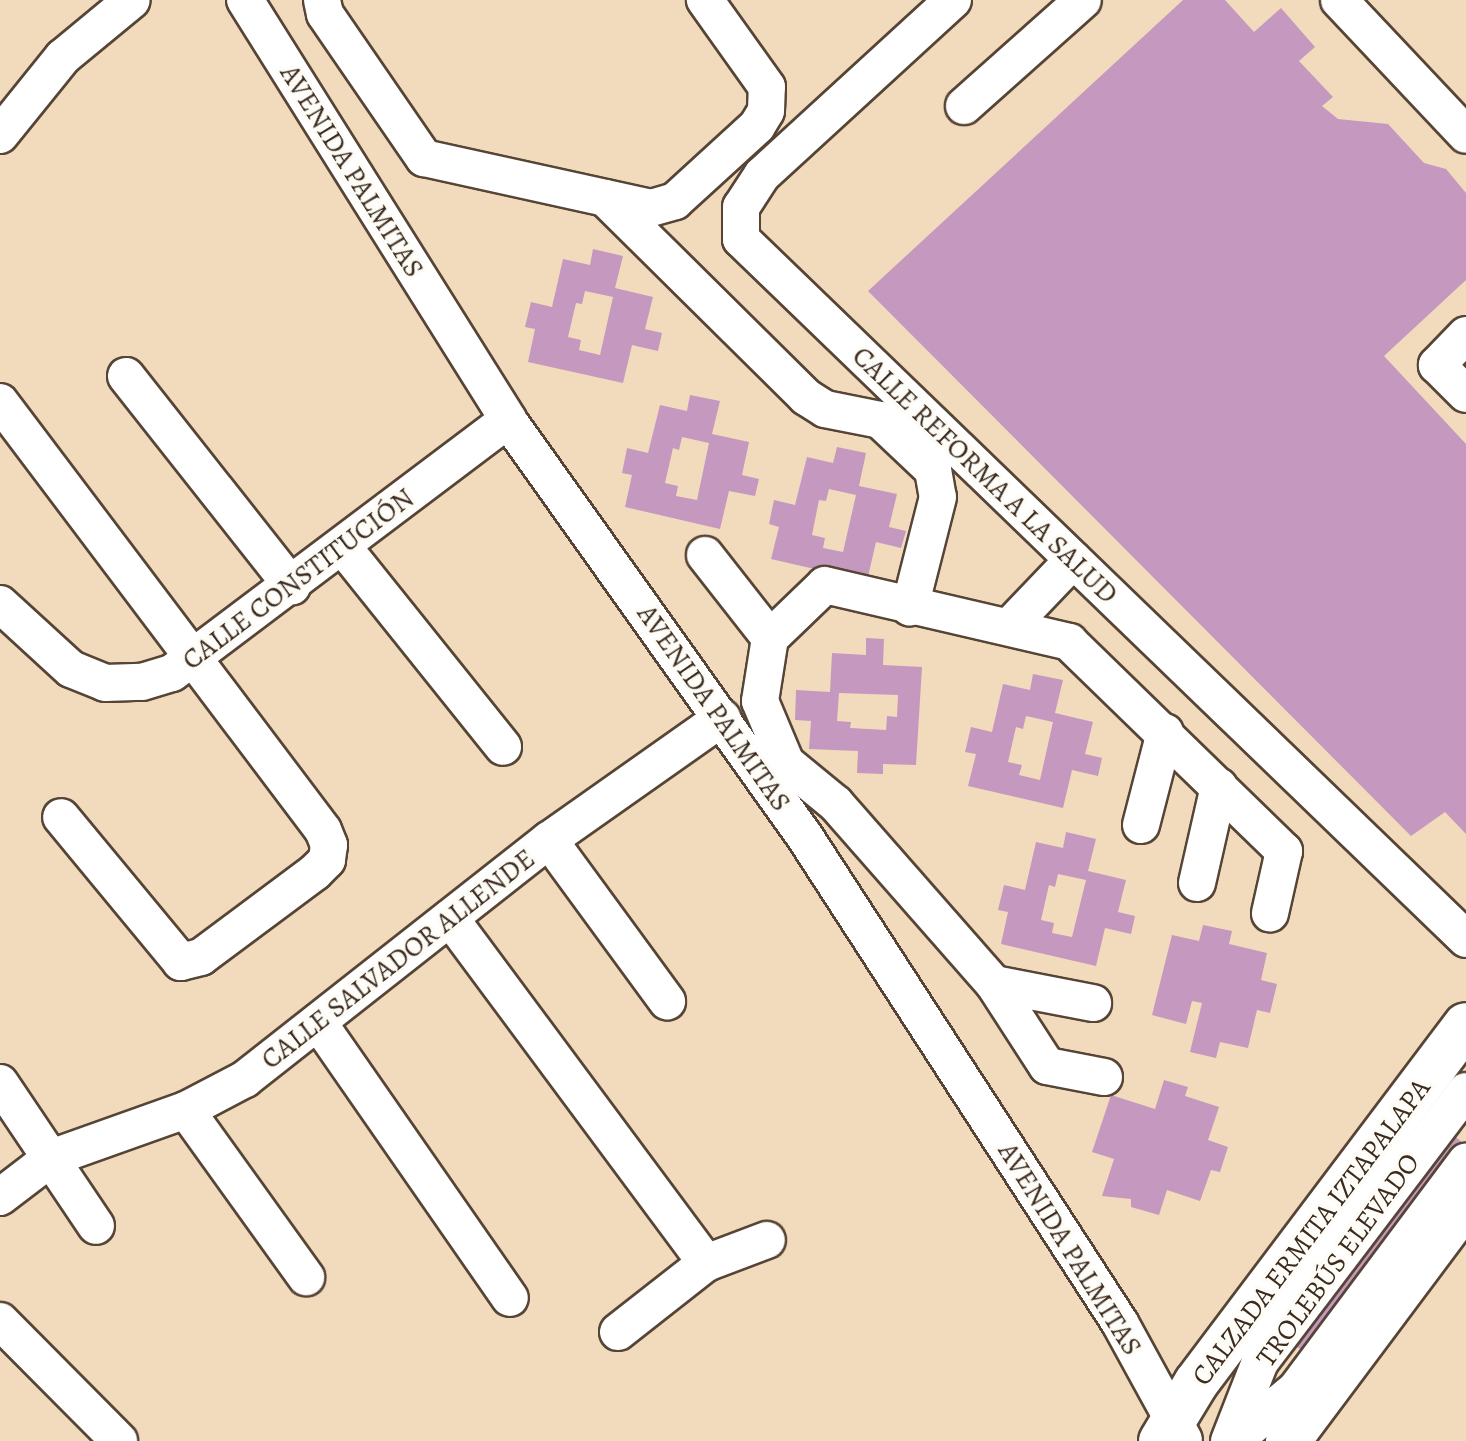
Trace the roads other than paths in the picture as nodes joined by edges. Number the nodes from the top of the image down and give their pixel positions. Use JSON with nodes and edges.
{"nodes":[{"id":1,"x":132,"y":0,"type":"edge"},
{"id":2,"x":245,"y":0,"type":"edge"},
{"id":3,"x":322,"y":0,"type":"edge"},
{"id":4,"x":705,"y":0,"type":"edge"},
{"id":5,"x":953,"y":0,"type":"edge"},
{"id":6,"x":1083,"y":0,"type":"edge"},
{"id":7,"x":1339,"y":0,"type":"edge"},
{"id":8,"x":964,"y":106,"type":"dead end"},
{"id":9,"x":0,"y":135,"type":"edge"},
{"id":10,"x":1466,"y":135,"type":"edge"},
{"id":11,"x":605,"y":198,"type":"junction"},
{"id":12,"x":1466,"y":335,"type":"edge"},
{"id":13,"x":126,"y":376,"type":"dead end"},
{"id":14,"x":1466,"y":394,"type":"edge"},
{"id":15,"x":0,"y":402,"type":"edge"},
{"id":16,"x":508,"y":420,"type":"junction"},
{"id":17,"x":343,"y":547,"type":"junction"},
{"id":18,"x":705,"y":555,"type":"dead end"},
{"id":19,"x":1073,"y":560,"type":"junction"},
{"id":20,"x":292,"y":586,"type":"junction"},
{"id":21,"x":0,"y":605,"type":"edge"},
{"id":22,"x":910,"y":607,"type":"junction"},
{"id":23,"x":1009,"y":627,"type":"junction"},
{"id":24,"x":770,"y":638,"type":"junction"},
{"id":25,"x":192,"y":660,"type":"junction"},
{"id":26,"x":722,"y":718,"type":"junction"},
{"id":27,"x":1165,"y":732,"type":"junction"},
{"id":28,"x":503,"y":747,"type":"dead end"},
{"id":29,"x":1219,"y":786,"type":"junction"},
{"id":30,"x":61,"y":817,"type":"dead end"},
{"id":31,"x":1141,"y":825,"type":"dead end"},
{"id":32,"x":549,"y":840,"type":"junction"},
{"id":33,"x":1197,"y":883,"type":"dead end"},
{"id":34,"x":1270,"y":913,"type":"dead end"},
{"id":35,"x":450,"y":918,"type":"junction"},
{"id":36,"x":1466,"y":939,"type":"edge"},
{"id":37,"x":994,"y":984,"type":"junction"},
{"id":38,"x":667,"y":1001,"type":"dead end"},
{"id":39,"x":1093,"y":1003,"type":"dead end"},
{"id":40,"x":318,"y":1022,"type":"junction"},
{"id":41,"x":1466,"y":1025,"type":"edge"},
{"id":42,"x":1104,"y":1077,"type":"dead end"},
{"id":43,"x":0,"y":1083,"type":"edge"},
{"id":44,"x":1466,"y":1091,"type":"edge"},
{"id":45,"x":186,"y":1110,"type":"junction"},
{"id":46,"x":51,"y":1158,"type":"junction"},
{"id":47,"x":1466,"y":1162,"type":"edge"},
{"id":48,"x":0,"y":1197,"type":"edge"},
{"id":49,"x":1466,"y":1203,"type":"edge"},
{"id":50,"x":96,"y":1226,"type":"dead end"},
{"id":51,"x":767,"y":1240,"type":"dead end"},
{"id":52,"x":706,"y":1263,"type":"junction"},
{"id":53,"x":306,"y":1277,"type":"dead end"},
{"id":54,"x":510,"y":1298,"type":"dead end"},
{"id":55,"x":0,"y":1321,"type":"edge"},
{"id":56,"x":618,"y":1332,"type":"dead end"},
{"id":57,"x":1173,"y":1434,"type":"edge"},
{"id":58,"x":119,"y":1441,"type":"edge"},
{"id":59,"x":1231,"y":1441,"type":"edge"},
{"id":60,"x":1288,"y":1441,"type":"edge"}],
"edges":[{"from":1,"to":9,"type":"street"},
{"from":2,"to":16,"type":"street","name":"AVENIDA PALMITAS"},
{"from":3,"to":11,"type":"street"},
{"from":4,"to":11,"type":"street"},
{"from":5,"to":19,"type":"street","name":"CALLE REFORMA A LA SALUD"},
{"from":6,"to":8,"type":"street"},
{"from":7,"to":10,"type":"street"},
{"from":11,"to":22,"type":"street"},
{"from":12,"to":14,"type":"street"},
{"from":13,"to":20,"type":"street"},
{"from":15,"to":25,"type":"street"},
{"from":16,"to":17,"type":"street","name":"CALLE CONSTITUCIÓN"},
{"from":16,"to":26,"type":"street","name":"AVENIDA PALMITAS"},
{"from":17,"to":20,"type":"street","name":"CALLE CONSTITUCIÓN"},
{"from":17,"to":28,"type":"street"},
{"from":18,"to":24,"type":"street"},
{"from":19,"to":23,"type":"street"},
{"from":19,"to":36,"type":"street","name":"CALLE REFORMA A LA SALUD"},
{"from":20,"to":25,"type":"street","name":"CALLE CONSTITUCIÓN"},
{"from":21,"to":25,"type":"street","name":"CALLE CONSTITUCIÓN"},
{"from":22,"to":23,"type":"street"},
{"from":22,"to":24,"type":"street"},
{"from":23,"to":27,"type":"street"},
{"from":24,"to":37,"type":"street"},
{"from":25,"to":30,"type":"street"},
{"from":26,"to":32,"type":"street","name":"CALLE SALVADOR ALLENDE"},
{"from":26,"to":57,"type":"street","name":"AVENIDA PALMITAS"},
{"from":27,"to":29,"type":"street"},
{"from":27,"to":31,"type":"street"},
{"from":29,"to":33,"type":"street"},
{"from":29,"to":34,"type":"street"},
{"from":32,"to":35,"type":"street","name":"CALLE SALVADOR ALLENDE"},
{"from":32,"to":38,"type":"street"},
{"from":35,"to":40,"type":"street","name":"CALLE SALVADOR ALLENDE"},
{"from":35,"to":52,"type":"street"},
{"from":37,"to":39,"type":"street"},
{"from":37,"to":42,"type":"street"},
{"from":40,"to":45,"type":"street","name":"CALLE SALVADOR ALLENDE"},
{"from":40,"to":54,"type":"street"},
{"from":41,"to":57,"type":"main road","name":"CALZADA ERMITA IZTAPALAPA"},
{"from":43,"to":46,"type":"street"},
{"from":44,"to":59,"type":"street","name":"TROLEBÚS ELEVADO"},
{"from":45,"to":46,"type":"street","name":"CALLE SALVADOR ALLENDE"},
{"from":45,"to":53,"type":"street"},
{"from":46,"to":48,"type":"street","name":"CALLE SALVADOR ALLENDE"},
{"from":46,"to":50,"type":"street"},
{"from":47,"to":59,"type":"street","name":"TROLEBÚS ELEVADO"},
{"from":49,"to":60,"type":"main road"},
{"from":51,"to":52,"type":"street"},
{"from":52,"to":56,"type":"street"},
{"from":55,"to":58,"type":"street"}]}
